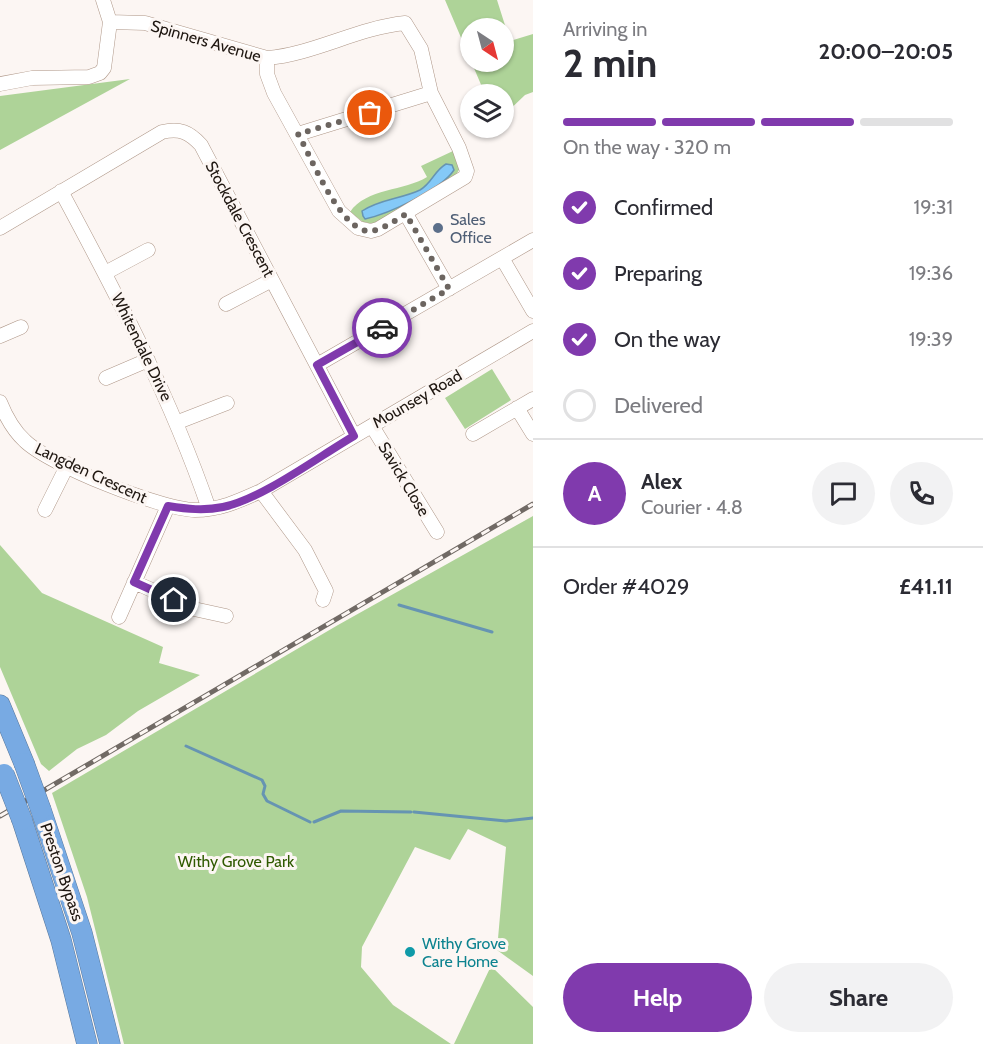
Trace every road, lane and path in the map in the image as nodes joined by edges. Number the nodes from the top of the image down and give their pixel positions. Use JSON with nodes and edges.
{"nodes":[{"id":1,"x":103,"y":0,"type":"edge"},
{"id":2,"x":110,"y":22,"type":"junction"},
{"id":3,"x":267,"y":58,"type":"junction"},
{"id":4,"x":0,"y":84,"type":"edge"},
{"id":5,"x":431,"y":93,"type":"junction"},
{"id":6,"x":298,"y":134,"type":"junction"},
{"id":7,"x":61,"y":191,"type":"junction"},
{"id":8,"x":406,"y":214,"type":"junction"},
{"id":9,"x":0,"y":228,"type":"edge"},
{"id":10,"x":533,"y":240,"type":"edge"},
{"id":11,"x":148,"y":250,"type":"dead end"},
{"id":12,"x":502,"y":258,"type":"junction"},
{"id":13,"x":105,"y":273,"type":"junction"},
{"id":14,"x":272,"y":279,"type":"junction"},
{"id":15,"x":449,"y":289,"type":"junction"},
{"id":16,"x":226,"y":304,"type":"dead end"},
{"id":17,"x":533,"y":311,"type":"edge"},
{"id":18,"x":21,"y":327,"type":"dead end"},
{"id":19,"x":533,"y":331,"type":"edge"},
{"id":20,"x":0,"y":336,"type":"edge"},
{"id":21,"x":148,"y":360,"type":"junction"},
{"id":22,"x":317,"y":365,"type":"junction"},
{"id":23,"x":106,"y":378,"type":"dead end"},
{"id":24,"x":533,"y":399,"type":"edge"},
{"id":25,"x":0,"y":402,"type":"edge"},
{"id":26,"x":227,"y":403,"type":"dead end"},
{"id":27,"x":517,"y":408,"type":"junction"},
{"id":28,"x":178,"y":422,"type":"junction"},
{"id":29,"x":372,"y":426,"type":"junction"},
{"id":30,"x":473,"y":434,"type":"dead end"},
{"id":31,"x":533,"y":434,"type":"edge"},
{"id":32,"x":354,"y":436,"type":"junction"},
{"id":33,"x":68,"y":465,"type":"junction"},
{"id":34,"x":261,"y":491,"type":"junction"},
{"id":35,"x":168,"y":506,"type":"junction"},
{"id":36,"x":209,"y":509,"type":"junction"},
{"id":37,"x":45,"y":510,"type":"dead end"},
{"id":38,"x":437,"y":532,"type":"dead end"},
{"id":39,"x":134,"y":582,"type":"junction"},
{"id":40,"x":323,"y":600,"type":"dead end"},
{"id":41,"x":119,"y":616,"type":"dead end"},
{"id":42,"x":226,"y":616,"type":"dead end"},
{"id":43,"x":0,"y":705,"type":"edge"},
{"id":44,"x":2,"y":769,"type":"edge"},
{"id":45,"x":87,"y":1044,"type":"edge"},
{"id":46,"x":110,"y":1044,"type":"edge"}],
"edges":[{"from":1,"to":2,"type":"street"},
{"from":2,"to":3,"type":"street","name":"Spinners Avenue"},
{"from":2,"to":4,"type":"street"},
{"from":3,"to":5,"type":"street","name":"Spinners Avenue"},
{"from":3,"to":6,"type":"street"},
{"from":5,"to":6,"type":"street"},
{"from":5,"to":8,"type":"street","name":"Spinners Avenue"},
{"from":6,"to":8,"type":"street"},
{"from":7,"to":9,"type":"street"},
{"from":7,"to":13,"type":"street","name":"Whitendale Drive"},
{"from":7,"to":14,"type":"street","name":"Stockdale Crescent"},
{"from":8,"to":15,"type":"street"},
{"from":10,"to":12,"type":"street"},
{"from":11,"to":13,"type":"street"},
{"from":12,"to":15,"type":"street"},
{"from":12,"to":17,"type":"street"},
{"from":13,"to":21,"type":"street","name":"Whitendale Drive"},
{"from":14,"to":16,"type":"street"},
{"from":14,"to":22,"type":"street","name":"Stockdale Crescent"},
{"from":15,"to":22,"type":"street"},
{"from":18,"to":20,"type":"street"},
{"from":19,"to":29,"type":"street","name":"Mounsey Road"},
{"from":21,"to":23,"type":"street"},
{"from":21,"to":28,"type":"street","name":"Whitendale Drive"},
{"from":22,"to":32,"type":"street","name":"Stockdale Crescent"},
{"from":24,"to":27,"type":"street"},
{"from":25,"to":33,"type":"street","name":"Langden Crescent"},
{"from":26,"to":28,"type":"street"},
{"from":27,"to":30,"type":"street"},
{"from":27,"to":31,"type":"street"},
{"from":28,"to":36,"type":"street","name":"Whitendale Drive"},
{"from":29,"to":32,"type":"street","name":"Mounsey Road"},
{"from":29,"to":38,"type":"street","name":"Savick Close"},
{"from":32,"to":34,"type":"street","name":"Mounsey Road"},
{"from":33,"to":35,"type":"street","name":"Langden Crescent"},
{"from":33,"to":37,"type":"street"},
{"from":34,"to":36,"type":"street","name":"Mounsey Road"},
{"from":34,"to":40,"type":"street"},
{"from":35,"to":36,"type":"street","name":"Mounsey Road"},
{"from":35,"to":39,"type":"street"},
{"from":39,"to":41,"type":"street"},
{"from":39,"to":42,"type":"street"},
{"from":43,"to":46,"type":"highway","name":"Preston Bypass","bridge":true},
{"from":44,"to":45,"type":"highway","name":"Preston Bypass","bridge":true}]}
